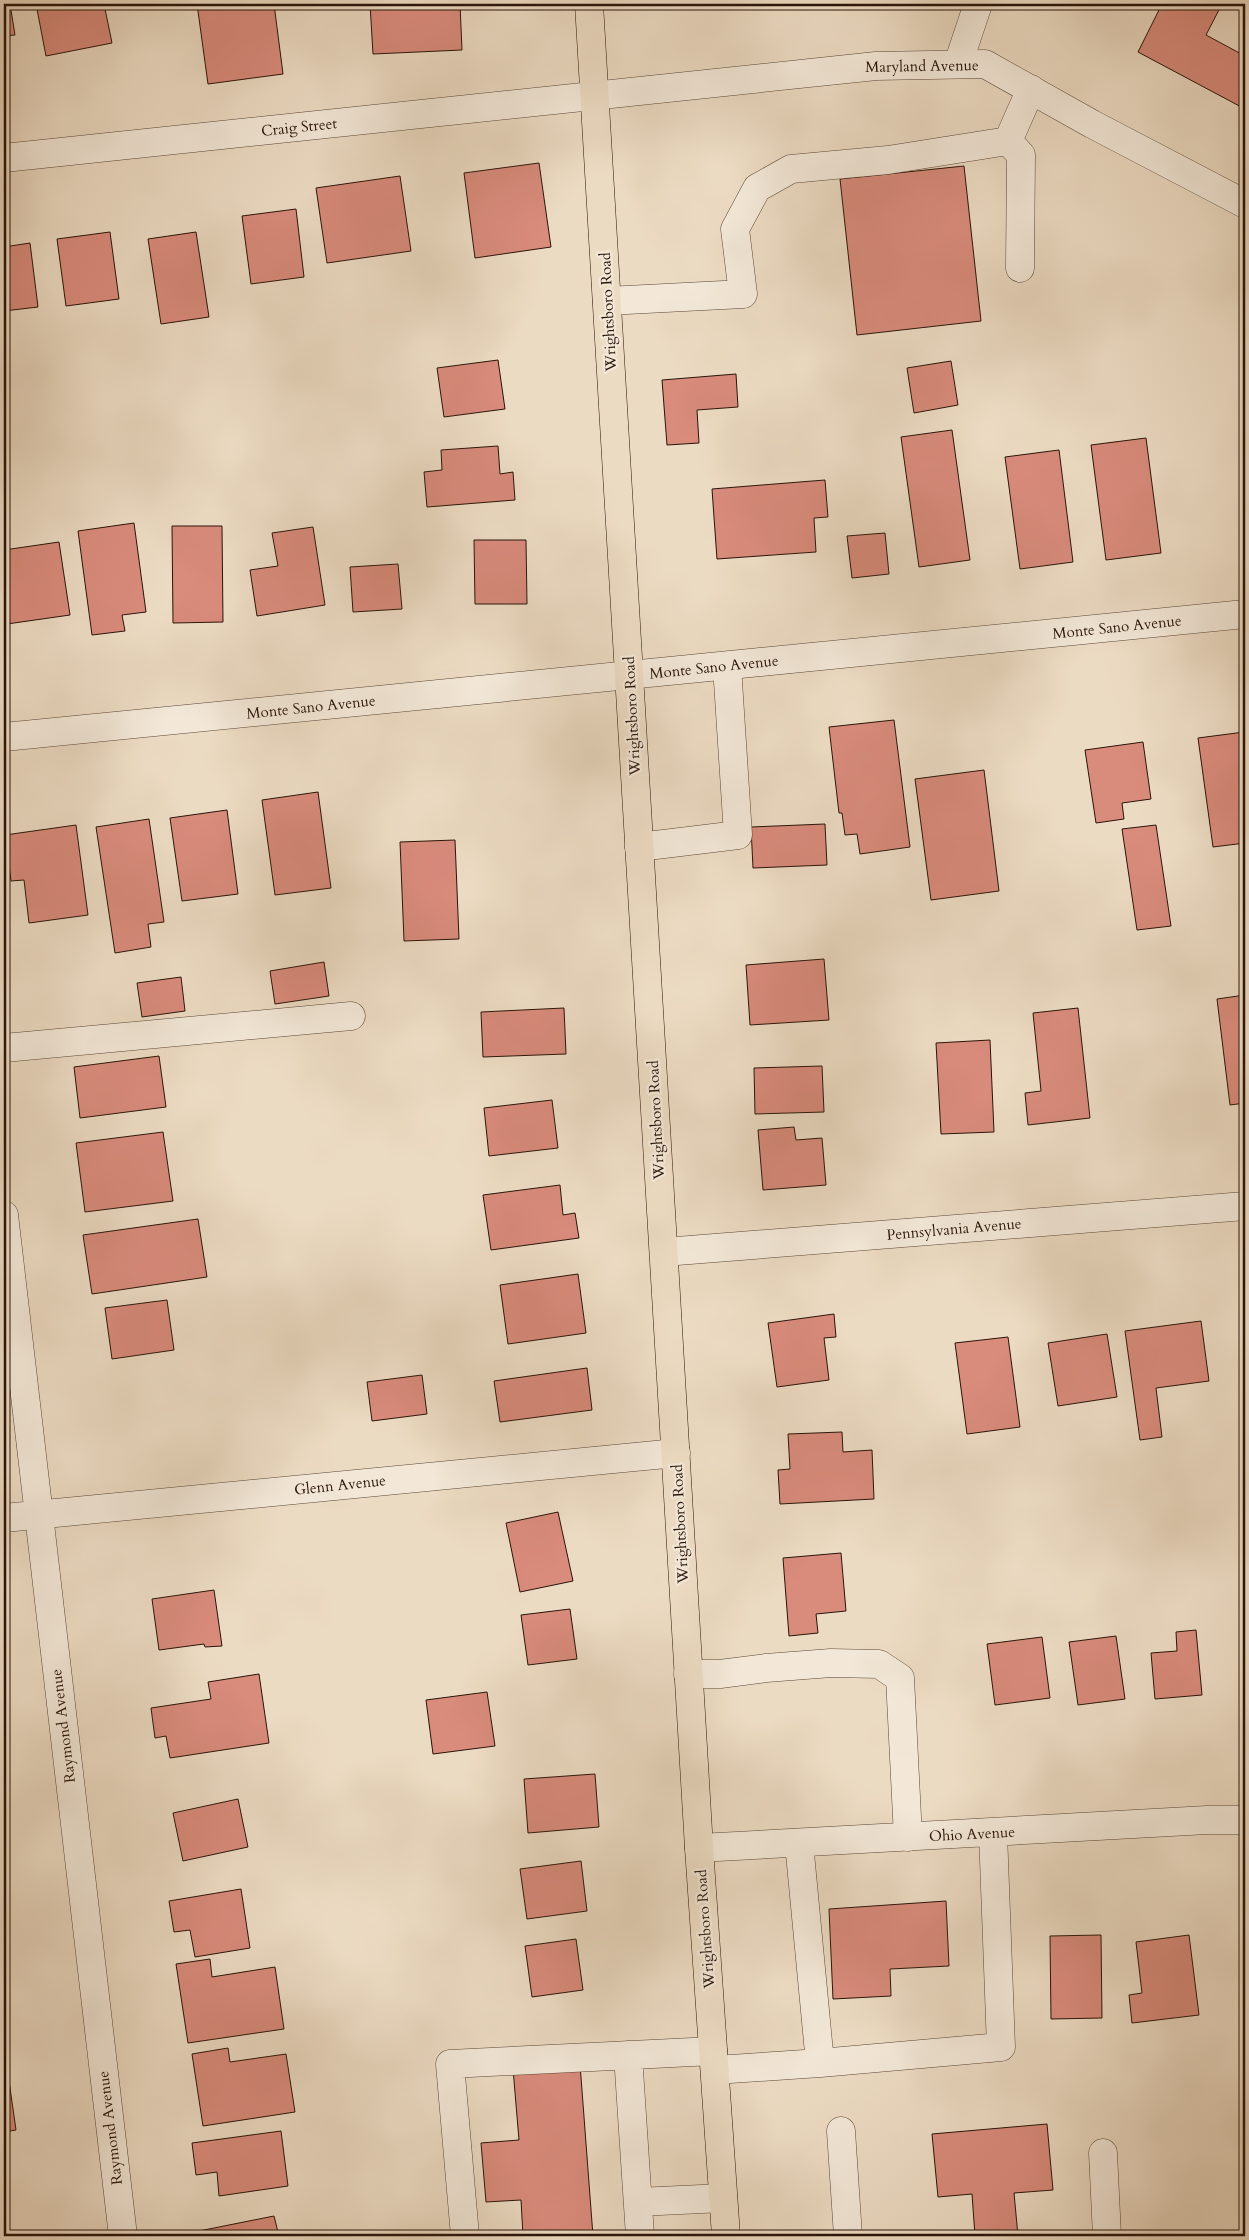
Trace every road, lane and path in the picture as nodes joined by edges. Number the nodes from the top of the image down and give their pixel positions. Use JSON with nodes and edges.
{"nodes":[{"id":1,"x":590,"y":4,"type":"edge"},
{"id":2,"x":978,"y":4,"type":"edge"},
{"id":3,"x":958,"y":64,"type":"junction"},
{"id":4,"x":1030,"y":90,"type":"junction"},
{"id":5,"x":595,"y":97,"type":"junction"},
{"id":6,"x":1008,"y":141,"type":"junction"},
{"id":7,"x":4,"y":158,"type":"edge"},
{"id":8,"x":1245,"y":204,"type":"edge"},
{"id":9,"x":1020,"y":268,"type":"dead end"},
{"id":10,"x":607,"y":300,"type":"junction"},
{"id":11,"x":1245,"y":614,"type":"edge"},
{"id":12,"x":726,"y":666,"type":"junction"},
{"id":13,"x":629,"y":676,"type":"junction"},
{"id":14,"x":4,"y":737,"type":"edge"},
{"id":15,"x":639,"y":846,"type":"junction"},
{"id":16,"x":351,"y":1016,"type":"dead end"},
{"id":17,"x":4,"y":1048,"type":"edge"},
{"id":18,"x":1245,"y":1206,"type":"edge"},
{"id":19,"x":4,"y":1215,"type":"edge"},
{"id":20,"x":664,"y":1252,"type":"junction"},
{"id":21,"x":676,"y":1453,"type":"junction"},
{"id":22,"x":39,"y":1514,"type":"junction"},
{"id":23,"x":4,"y":1518,"type":"edge"},
{"id":24,"x":688,"y":1674,"type":"junction"},
{"id":25,"x":1245,"y":1820,"type":"edge"},
{"id":26,"x":993,"y":1832,"type":"junction"},
{"id":27,"x":908,"y":1837,"type":"junction"},
{"id":28,"x":799,"y":1843,"type":"junction"},
{"id":29,"x":699,"y":1848,"type":"junction"},
{"id":30,"x":628,"y":2055,"type":"junction"},
{"id":31,"x":714,"y":2061,"type":"junction"},
{"id":32,"x":820,"y":2064,"type":"junction"},
{"id":33,"x":841,"y":2132,"type":"dead end"},
{"id":34,"x":1103,"y":2153,"type":"dead end"},
{"id":35,"x":723,"y":2198,"type":"junction"},
{"id":36,"x":638,"y":2202,"type":"junction"},
{"id":37,"x":123,"y":2236,"type":"edge"},
{"id":38,"x":466,"y":2236,"type":"edge"},
{"id":39,"x":640,"y":2236,"type":"edge"},
{"id":40,"x":726,"y":2236,"type":"edge"},
{"id":41,"x":848,"y":2236,"type":"edge"},
{"id":42,"x":1107,"y":2236,"type":"edge"}],
"edges":[{"from":1,"to":5,"type":"main road","name":"Wrightsboro Road"},
{"from":2,"to":3,"type":"street"},
{"from":3,"to":4,"type":"street","name":"Maryland Avenue"},
{"from":3,"to":5,"type":"street","name":"Maryland Avenue"},
{"from":4,"to":6,"type":"street"},
{"from":4,"to":8,"type":"street","name":"Maryland Avenue"},
{"from":5,"to":7,"type":"street","name":"Craig Street"},
{"from":5,"to":10,"type":"main road","name":"Wrightsboro Road"},
{"from":6,"to":9,"type":"street"},
{"from":6,"to":10,"type":"street"},
{"from":10,"to":13,"type":"main road","name":"Wrightsboro Road"},
{"from":11,"to":12,"type":"street","name":"Monte Sano Avenue"},
{"from":12,"to":13,"type":"street","name":"Monte Sano Avenue"},
{"from":12,"to":15,"type":"street"},
{"from":13,"to":14,"type":"street","name":"Monte Sano Avenue"},
{"from":13,"to":15,"type":"main road","name":"Wrightsboro Road"},
{"from":15,"to":20,"type":"main road","name":"Wrightsboro Road"},
{"from":16,"to":17,"type":"street"},
{"from":18,"to":20,"type":"street","name":"Pennsylvania Avenue"},
{"from":19,"to":22,"type":"street","name":"Raymond Avenue"},
{"from":20,"to":21,"type":"main road","name":"Wrightsboro Road"},
{"from":21,"to":22,"type":"street","name":"Glenn Avenue"},
{"from":21,"to":24,"type":"main road","name":"Wrightsboro Road"},
{"from":22,"to":23,"type":"street","name":"Glenn Avenue"},
{"from":22,"to":37,"type":"street","name":"Raymond Avenue"},
{"from":24,"to":27,"type":"street"},
{"from":24,"to":29,"type":"main road","name":"Wrightsboro Road"},
{"from":25,"to":26,"type":"street","name":"Ohio Avenue"},
{"from":26,"to":27,"type":"street","name":"Ohio Avenue"},
{"from":26,"to":32,"type":"street"},
{"from":27,"to":28,"type":"street","name":"Ohio Avenue"},
{"from":28,"to":29,"type":"street","name":"Ohio Avenue"},
{"from":28,"to":32,"type":"street"},
{"from":29,"to":31,"type":"main road","name":"Wrightsboro Road"},
{"from":30,"to":31,"type":"street"},
{"from":30,"to":36,"type":"street"},
{"from":30,"to":38,"type":"street"},
{"from":31,"to":32,"type":"street"},
{"from":31,"to":35,"type":"main road","name":"Wrightsboro Road"},
{"from":33,"to":41,"type":"street"},
{"from":34,"to":42,"type":"street"},
{"from":35,"to":36,"type":"street"},
{"from":35,"to":40,"type":"main road","name":"Wrightsboro Road"},
{"from":36,"to":39,"type":"street"}]}
